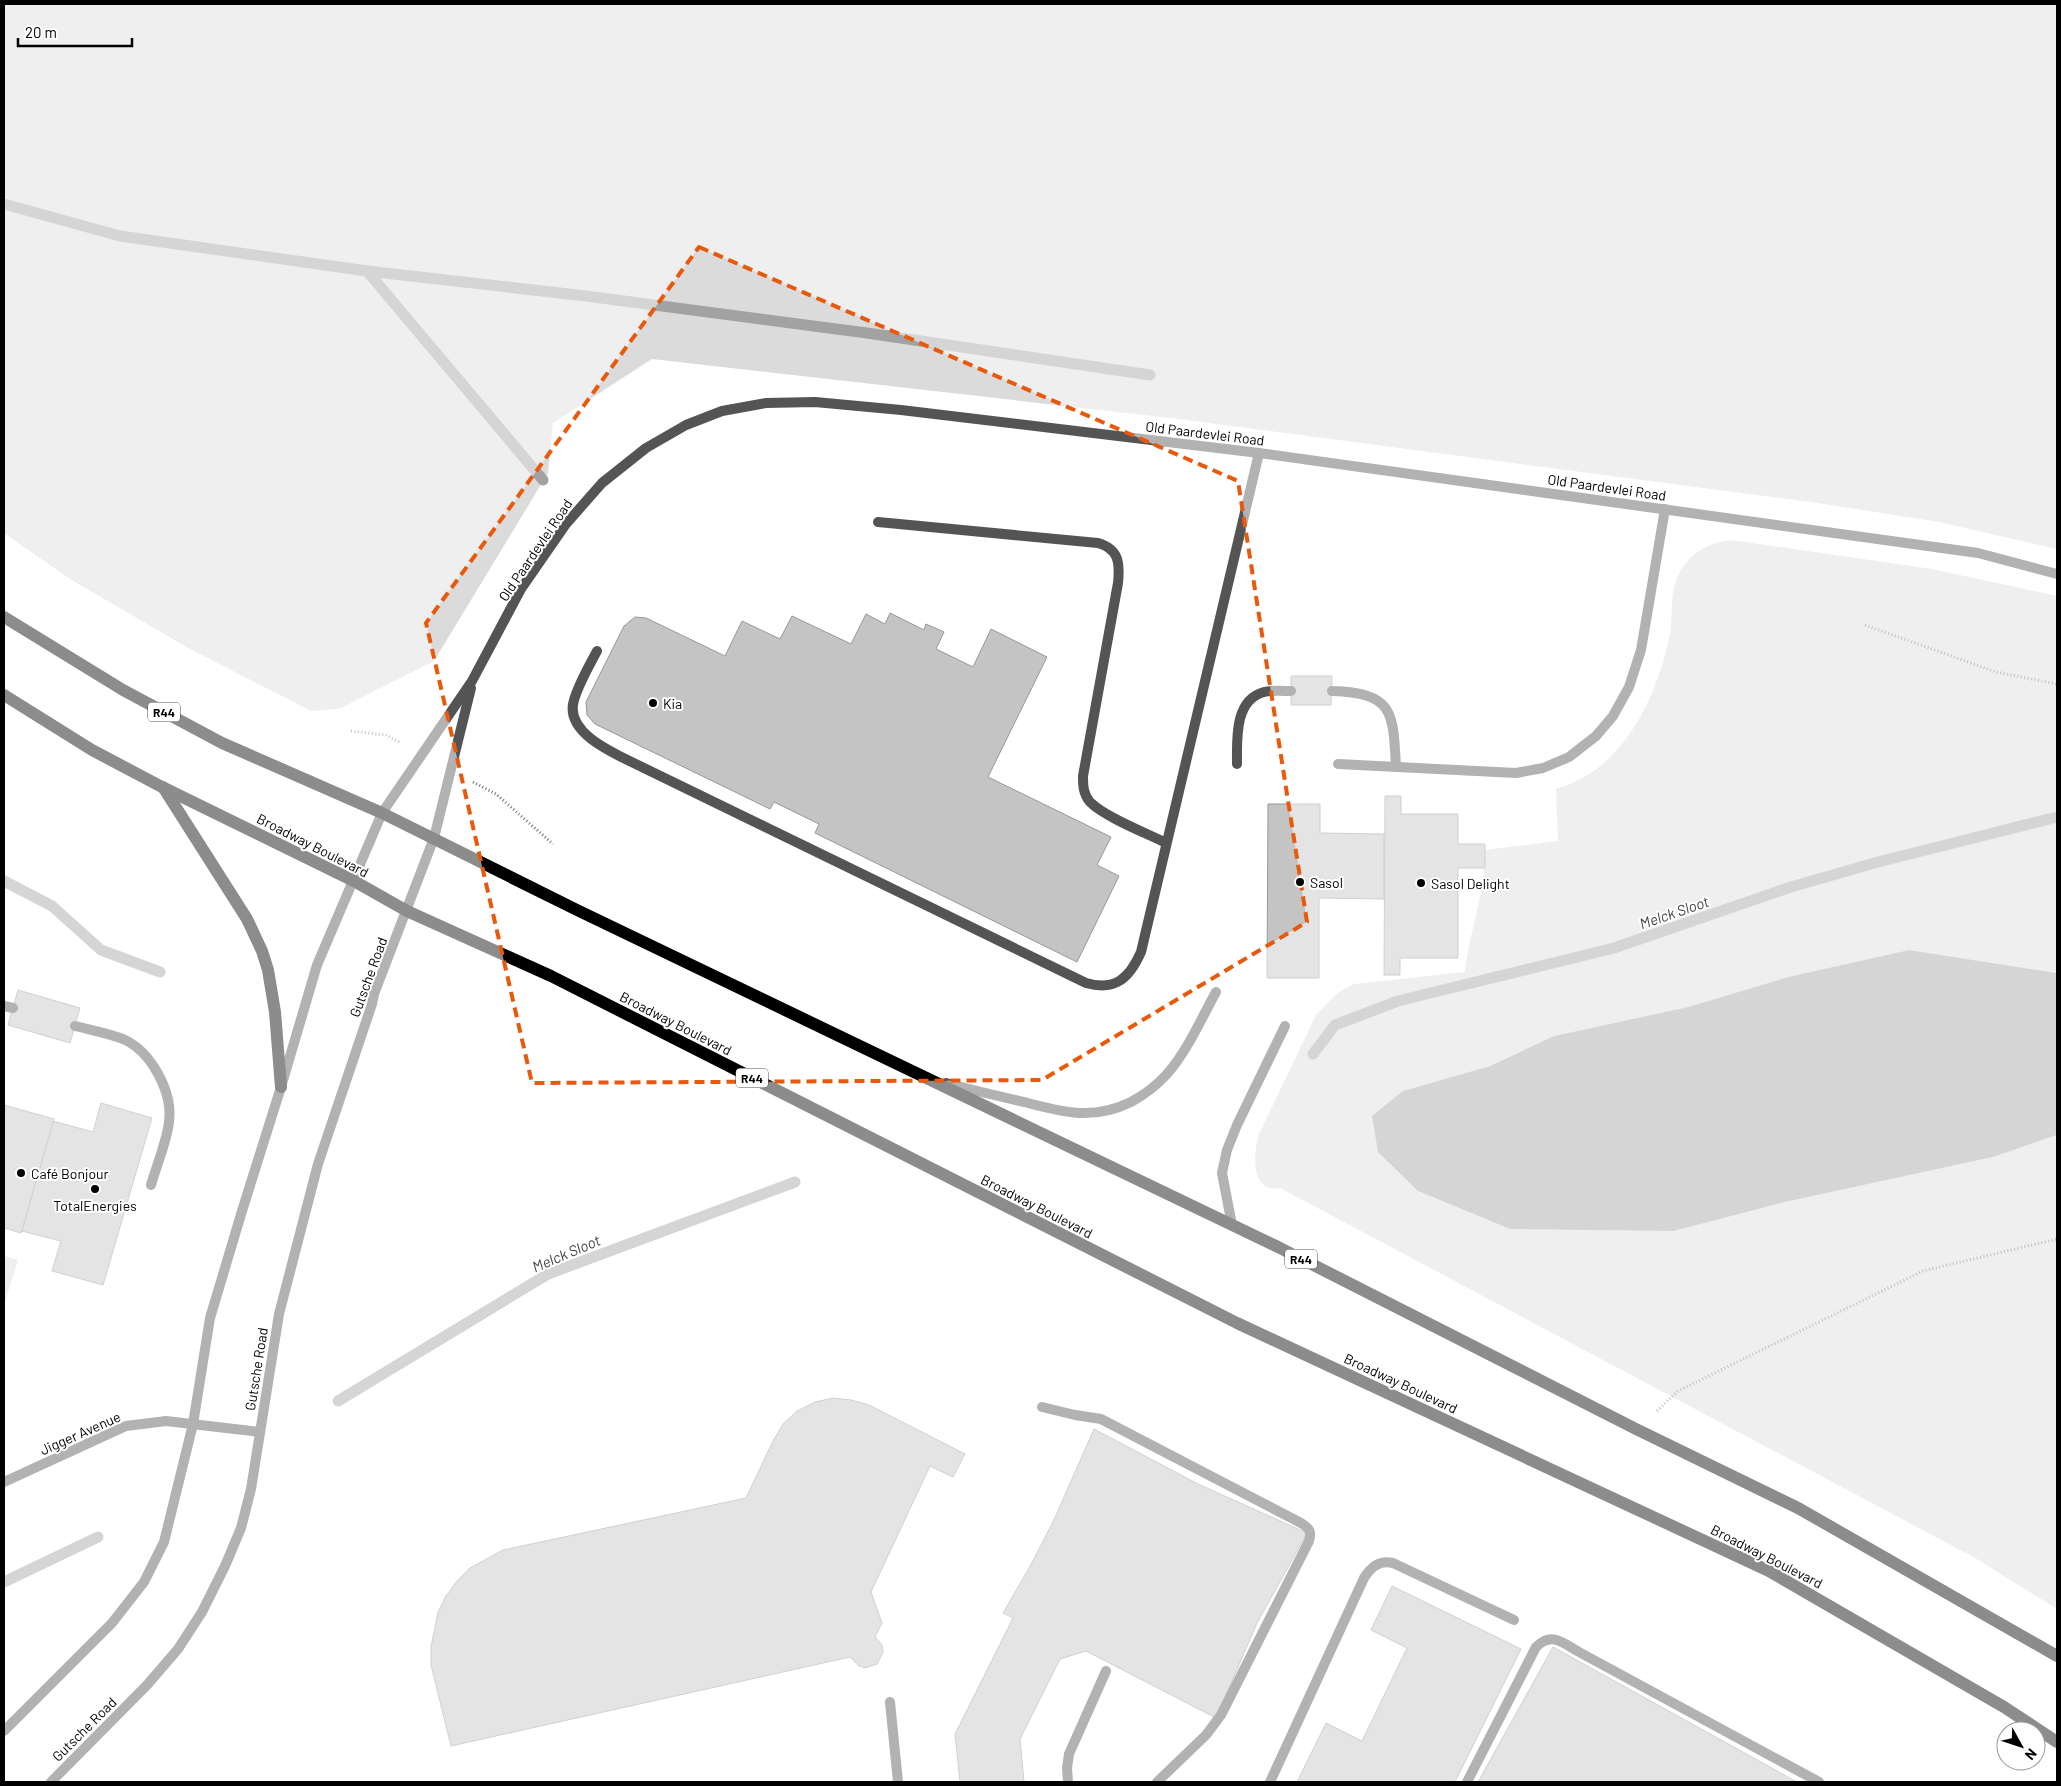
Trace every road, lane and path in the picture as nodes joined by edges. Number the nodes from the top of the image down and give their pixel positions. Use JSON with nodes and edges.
{"nodes":[{"id":1,"x":1260,"y":454,"type":"junction"},
{"id":2,"x":1664,"y":508,"type":"junction"},
{"id":3,"x":878,"y":522,"type":"dead end"},
{"id":4,"x":2057,"y":574,"type":"edge"},
{"id":5,"x":4,"y":617,"type":"edge"},
{"id":6,"x":1864,"y":624,"type":"dead end"},
{"id":7,"x":597,"y":650,"type":"dead end"},
{"id":8,"x":472,"y":681,"type":"junction"},
{"id":9,"x":2057,"y":684,"type":"edge"},
{"id":10,"x":1291,"y":691,"type":"dead end"},
{"id":11,"x":1332,"y":691,"type":"dead end"},
{"id":12,"x":4,"y":695,"type":"edge"},
{"id":13,"x":1237,"y":764,"type":"dead end"},
{"id":14,"x":1338,"y":764,"type":"dead end"},
{"id":15,"x":1396,"y":767,"type":"junction"},
{"id":16,"x":162,"y":787,"type":"junction"},
{"id":17,"x":382,"y":813,"type":"junction"},
{"id":18,"x":434,"y":838,"type":"junction"},
{"id":19,"x":1166,"y":843,"type":"junction"},
{"id":20,"x":354,"y":881,"type":"junction"},
{"id":21,"x":407,"y":911,"type":"junction"},
{"id":22,"x":1216,"y":992,"type":"dead end"},
{"id":23,"x":75,"y":1026,"type":"dead end"},
{"id":24,"x":1285,"y":1026,"type":"dead end"},
{"id":25,"x":928,"y":1079,"type":"junction"},
{"id":26,"x":281,"y":1088,"type":"junction"},
{"id":27,"x":151,"y":1185,"type":"dead end"},
{"id":28,"x":1232,"y":1225,"type":"junction"},
{"id":29,"x":2057,"y":1239,"type":"edge"},
{"id":30,"x":1042,"y":1407,"type":"dead end"},
{"id":31,"x":193,"y":1424,"type":"junction"},
{"id":32,"x":1636,"y":1429,"type":"junction"},
{"id":33,"x":260,"y":1432,"type":"junction"},
{"id":34,"x":4,"y":1482,"type":"edge"},
{"id":35,"x":1514,"y":1620,"type":"dead end"},
{"id":36,"x":2057,"y":1656,"type":"edge"},
{"id":37,"x":1106,"y":1671,"type":"dead end"},
{"id":38,"x":890,"y":1702,"type":"dead end"},
{"id":39,"x":4,"y":1731,"type":"edge"},
{"id":40,"x":2057,"y":1742,"type":"edge"},
{"id":41,"x":51,"y":1782,"type":"edge"},
{"id":42,"x":898,"y":1782,"type":"edge"},
{"id":43,"x":1068,"y":1782,"type":"edge"},
{"id":44,"x":1157,"y":1782,"type":"edge"},
{"id":45,"x":1270,"y":1782,"type":"edge"},
{"id":46,"x":1467,"y":1782,"type":"edge"},
{"id":47,"x":1819,"y":1782,"type":"edge"}],
"edges":[{"from":1,"to":2,"type":"street","name":"Old Paardevlei Road"},
{"from":1,"to":8,"type":"street","name":"Old Paardevlei Road"},
{"from":1,"to":19,"type":"street"},
{"from":2,"to":4,"type":"street","name":"Old Paardevlei Road"},
{"from":2,"to":15,"type":"street"},
{"from":3,"to":19,"type":"street"},
{"from":5,"to":17,"type":"main road","number":"R44"},
{"from":6,"to":9,"type":"path"},
{"from":7,"to":19,"type":"street"},
{"from":8,"to":17,"type":"street","name":"Old Paardevlei Road"},
{"from":8,"to":18,"type":"street","name":"Old Paardevlei Road"},
{"from":10,"to":13,"type":"street"},
{"from":11,"to":15,"type":"street"},
{"from":12,"to":16,"type":"main road","name":"Broadway Boulevard","number":"R44"},
{"from":14,"to":15,"type":"street"},
{"from":16,"to":20,"type":"main road","name":"Broadway Boulevard","number":"R44"},
{"from":16,"to":26,"type":"main road"},
{"from":17,"to":18,"type":"main road","number":"R44"},
{"from":17,"to":20,"type":"street","name":"Old Paardevlei Road"},
{"from":18,"to":21,"type":"street","name":"Old Paardevlei Road"},
{"from":18,"to":25,"type":"main road","number":"R44"},
{"from":20,"to":21,"type":"main road","name":"Broadway Boulevard","number":"R44"},
{"from":20,"to":26,"type":"street"},
{"from":21,"to":33,"type":"street","name":"Gutsche Road"},
{"from":21,"to":40,"type":"main road","name":"Broadway Boulevard","number":"R44"},
{"from":22,"to":25,"type":"street"},
{"from":23,"to":27,"type":"street"},
{"from":24,"to":28,"type":"street"},
{"from":25,"to":28,"type":"main road","number":"R44"},
{"from":26,"to":31,"type":"street"},
{"from":28,"to":32,"type":"main road","number":"R44"},
{"from":29,"to":32,"type":"path"},
{"from":30,"to":44,"type":"street"},
{"from":31,"to":33,"type":"street","name":"Jigger Avenue"},
{"from":31,"to":34,"type":"street","name":"Jigger Avenue"},
{"from":31,"to":39,"type":"street"},
{"from":32,"to":36,"type":"main road","number":"R44"},
{"from":33,"to":41,"type":"street","name":"Gutsche Road"},
{"from":35,"to":45,"type":"street"},
{"from":37,"to":43,"type":"street"},
{"from":38,"to":42,"type":"street"},
{"from":46,"to":47,"type":"street"}]}
